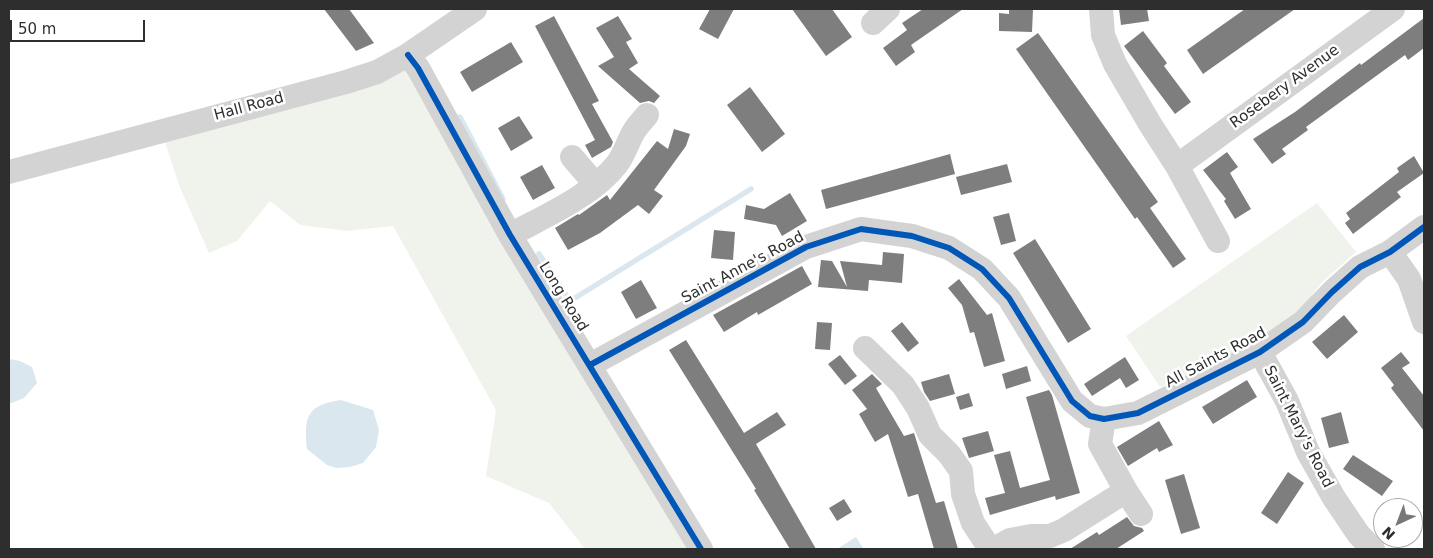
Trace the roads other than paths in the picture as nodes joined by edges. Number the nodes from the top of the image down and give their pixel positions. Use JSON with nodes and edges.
{"nodes":[{"id":1,"x":475,"y":9,"type":"edge"},
{"id":2,"x":1101,"y":9,"type":"edge"},
{"id":3,"x":1393,"y":9,"type":"edge"},
{"id":4,"x":408,"y":55,"type":"junction"},
{"id":5,"x":634,"y":120,"type":"dead end"},
{"id":6,"x":572,"y":157,"type":"dead end"},
{"id":7,"x":1177,"y":166,"type":"junction"},
{"id":8,"x":9,"y":172,"type":"edge"},
{"id":9,"x":596,"y":185,"type":"junction"},
{"id":10,"x":1424,"y":227,"type":"edge"},
{"id":11,"x":510,"y":235,"type":"junction"},
{"id":12,"x":1218,"y":241,"type":"dead end"},
{"id":13,"x":1390,"y":252,"type":"junction"},
{"id":14,"x":1424,"y":322,"type":"edge"},
{"id":15,"x":865,"y":348,"type":"dead end"},
{"id":16,"x":1260,"y":352,"type":"junction"},
{"id":17,"x":590,"y":365,"type":"junction"},
{"id":18,"x":1104,"y":419,"type":"junction"},
{"id":19,"x":1126,"y":491,"type":"junction"},
{"id":20,"x":1141,"y":514,"type":"dead end"},
{"id":21,"x":701,"y":549,"type":"edge"},
{"id":22,"x":990,"y":549,"type":"edge"},
{"id":23,"x":994,"y":549,"type":"edge"},
{"id":24,"x":1373,"y":549,"type":"edge"}],
"edges":[{"from":1,"to":4,"type":"street","name":"Hall Road"},
{"from":2,"to":7,"type":"street"},
{"from":3,"to":7,"type":"street","name":"Rosebery Avenue"},
{"from":4,"to":8,"type":"street","name":"Hall Road"},
{"from":4,"to":11,"type":"street","name":"Long Road"},
{"from":5,"to":9,"type":"street"},
{"from":6,"to":9,"type":"street"},
{"from":7,"to":12,"type":"street"},
{"from":9,"to":11,"type":"street"},
{"from":10,"to":13,"type":"street","name":"All Saints Road"},
{"from":11,"to":17,"type":"street","name":"Long Road"},
{"from":13,"to":14,"type":"street"},
{"from":13,"to":16,"type":"street","name":"All Saints Road"},
{"from":15,"to":22,"type":"street"},
{"from":16,"to":18,"type":"street","name":"All Saints Road"},
{"from":16,"to":24,"type":"street","name":"Saint Mary's Road"},
{"from":17,"to":18,"type":"street","name":"Saint Anne's Road"},
{"from":17,"to":21,"type":"street","name":"Long Road"},
{"from":18,"to":19,"type":"street"},
{"from":19,"to":20,"type":"street"},
{"from":19,"to":23,"type":"street"}]}
